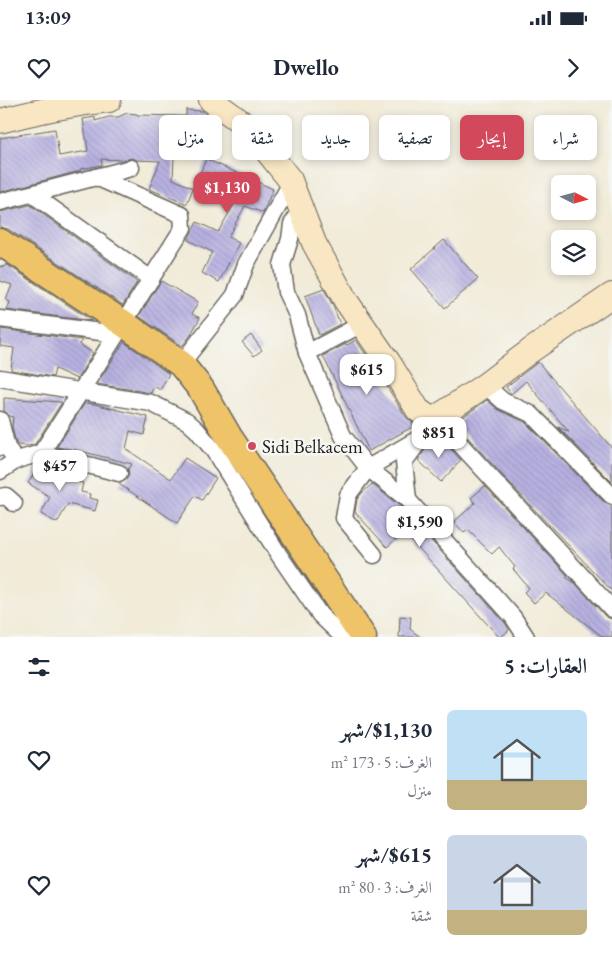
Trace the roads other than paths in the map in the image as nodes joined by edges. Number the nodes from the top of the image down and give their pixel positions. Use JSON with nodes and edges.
{"nodes":[{"id":1,"x":109,"y":100,"type":"edge"},
{"id":2,"x":212,"y":100,"type":"edge"},
{"id":3,"x":33,"y":107,"type":"edge"},
{"id":4,"x":0,"y":121,"type":"edge"},
{"id":5,"x":131,"y":168,"type":"dead end"},
{"id":6,"x":96,"y":177,"type":"junction"},
{"id":7,"x":292,"y":183,"type":"junction"},
{"id":8,"x":32,"y":194,"type":"junction"},
{"id":9,"x":0,"y":202,"type":"edge"},
{"id":10,"x":302,"y":210,"type":"junction"},
{"id":11,"x":0,"y":242,"type":"edge"},
{"id":12,"x":151,"y":279,"type":"junction"},
{"id":13,"x":612,"y":295,"type":"edge"},
{"id":14,"x":0,"y":319,"type":"edge"},
{"id":15,"x":362,"y":324,"type":"junction"},
{"id":16,"x":120,"y":329,"type":"junction"},
{"id":17,"x":307,"y":353,"type":"junction"},
{"id":18,"x":181,"y":364,"type":"junction"},
{"id":19,"x":0,"y":378,"type":"edge"},
{"id":20,"x":485,"y":385,"type":"junction"},
{"id":21,"x":82,"y":391,"type":"junction"},
{"id":22,"x":0,"y":420,"type":"edge"},
{"id":23,"x":429,"y":427,"type":"junction"},
{"id":24,"x":8,"y":452,"type":"edge"},
{"id":25,"x":41,"y":453,"type":"junction"},
{"id":26,"x":368,"y":468,"type":"junction"},
{"id":27,"x":0,"y":472,"type":"edge"},
{"id":28,"x":119,"y":474,"type":"dead end"},
{"id":29,"x":612,"y":496,"type":"edge"},
{"id":30,"x":408,"y":500,"type":"junction"},
{"id":31,"x":374,"y":555,"type":"dead end"},
{"id":32,"x":612,"y":609,"type":"edge"},
{"id":33,"x":343,"y":637,"type":"edge"},
{"id":34,"x":363,"y":637,"type":"edge"},
{"id":35,"x":526,"y":637,"type":"edge"}],
"edges":[{"from":1,"to":3,"type":"main road"},
{"from":2,"to":7,"type":"main road"},
{"from":3,"to":4,"type":"main road"},
{"from":5,"to":6,"type":"street"},
{"from":6,"to":8,"type":"street"},
{"from":6,"to":12,"type":"street"},
{"from":7,"to":10,"type":"main road"},
{"from":7,"to":18,"type":"street"},
{"from":8,"to":9,"type":"street"},
{"from":8,"to":12,"type":"street"},
{"from":10,"to":15,"type":"main road"},
{"from":10,"to":17,"type":"street"},
{"from":11,"to":16,"type":"main road"},
{"from":12,"to":16,"type":"street"},
{"from":13,"to":20,"type":"main road"},
{"from":14,"to":16,"type":"street"},
{"from":15,"to":17,"type":"street"},
{"from":15,"to":23,"type":"main road"},
{"from":16,"to":18,"type":"main road"},
{"from":16,"to":21,"type":"street"},
{"from":17,"to":26,"type":"street"},
{"from":18,"to":34,"type":"main road"},
{"from":19,"to":21,"type":"street"},
{"from":20,"to":23,"type":"main road"},
{"from":20,"to":29,"type":"street"},
{"from":21,"to":25,"type":"street"},
{"from":21,"to":33,"type":"street"},
{"from":22,"to":24,"type":"street"},
{"from":23,"to":26,"type":"street"},
{"from":23,"to":30,"type":"street"},
{"from":23,"to":32,"type":"street"},
{"from":24,"to":25,"type":"street"},
{"from":24,"to":27,"type":"street"},
{"from":25,"to":28,"type":"street"},
{"from":26,"to":30,"type":"street"},
{"from":26,"to":31,"type":"street"},
{"from":30,"to":35,"type":"street"}]}
